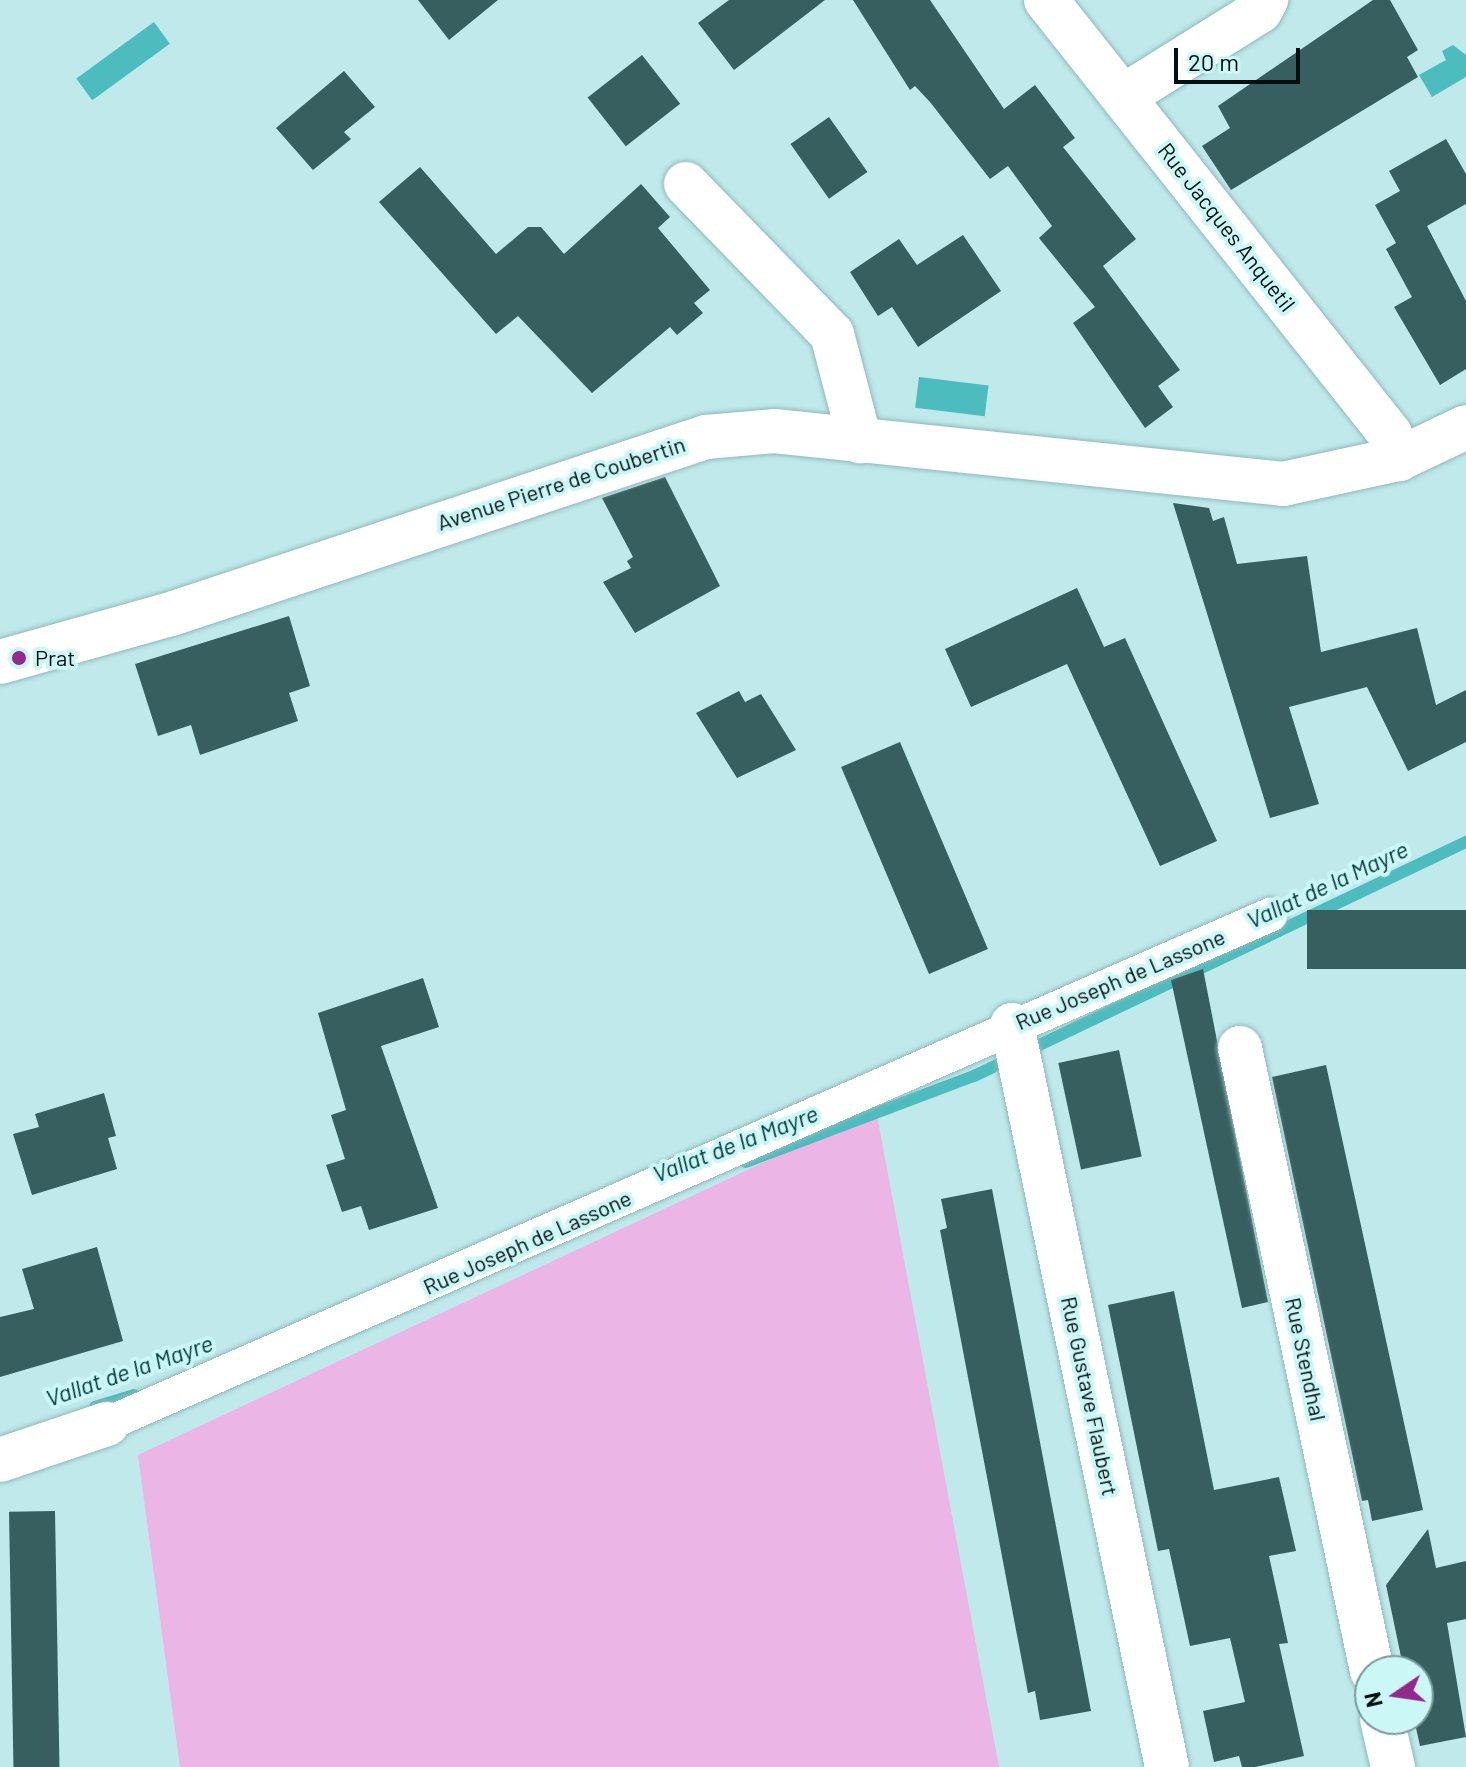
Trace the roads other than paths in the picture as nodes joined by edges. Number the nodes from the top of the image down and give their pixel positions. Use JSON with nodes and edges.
{"nodes":[{"id":1,"x":1046,"y":0,"type":"edge"},
{"id":2,"x":1266,"y":0,"type":"edge"},
{"id":3,"x":1124,"y":96,"type":"junction"},
{"id":4,"x":686,"y":184,"type":"dead end"},
{"id":5,"x":1466,"y":427,"type":"edge"},
{"id":6,"x":860,"y":441,"type":"junction"},
{"id":7,"x":1399,"y":459,"type":"junction"},
{"id":8,"x":0,"y":662,"type":"edge"},
{"id":9,"x":1270,"y":915,"type":"dead end"},
{"id":10,"x":1012,"y":1025,"type":"junction"},
{"id":11,"x":1240,"y":1048,"type":"dead end"},
{"id":12,"x":107,"y":1424,"type":"joint"},
{"id":13,"x":0,"y":1460,"type":"edge"},
{"id":14,"x":1369,"y":1655,"type":"edge"},
{"id":15,"x":1386,"y":1735,"type":"edge"},
{"id":16,"x":1167,"y":1767,"type":"edge"},
{"id":17,"x":1393,"y":1767,"type":"edge"}],
"edges":[{"from":1,"to":3,"type":"street","name":"Rue Jacques Anquetil"},
{"from":2,"to":3,"type":"street"},
{"from":3,"to":7,"type":"street","name":"Rue Jacques Anquetil"},
{"from":4,"to":6,"type":"street"},
{"from":5,"to":7,"type":"street","name":"Avenue Pierre de Coubertin"},
{"from":6,"to":7,"type":"street","name":"Avenue Pierre de Coubertin"},
{"from":6,"to":8,"type":"street","name":"Avenue Pierre de Coubertin"},
{"from":9,"to":10,"type":"street","name":"Rue Joseph de Lassone"},
{"from":10,"to":12,"type":"street","name":"Rue Joseph de Lassone"},
{"from":10,"to":16,"type":"street","name":"Rue Gustave Flaubert"},
{"from":11,"to":14,"type":"street","name":"Rue Stendhal"},
{"from":12,"to":13,"type":"street","name":"Rue Joseph de Lassone"},
{"from":15,"to":17,"type":"street"}]}
